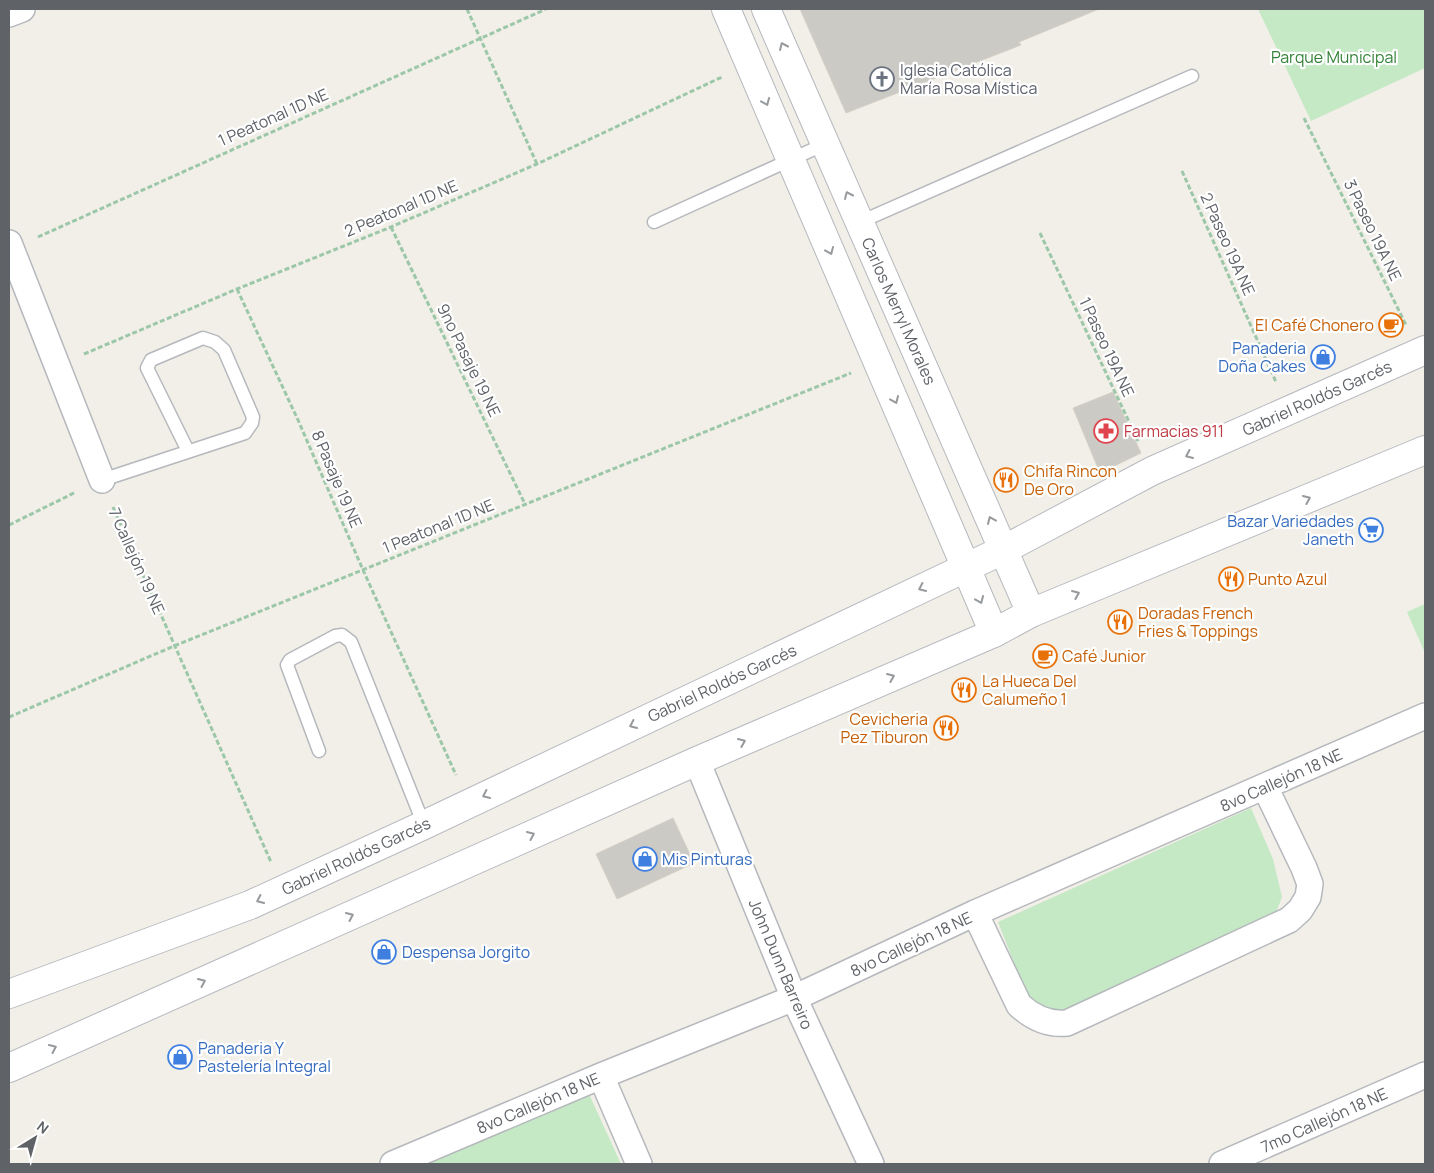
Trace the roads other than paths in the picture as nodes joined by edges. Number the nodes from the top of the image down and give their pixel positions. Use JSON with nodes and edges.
{"nodes":[{"id":1,"x":22,"y":9,"type":"edge"},
{"id":2,"x":726,"y":9,"type":"edge"},
{"id":3,"x":766,"y":9,"type":"edge"},
{"id":4,"x":9,"y":14,"type":"edge"},
{"id":5,"x":1192,"y":76,"type":"dead end"},
{"id":6,"x":826,"y":144,"type":"junction"},
{"id":7,"x":791,"y":160,"type":"junction"},
{"id":8,"x":654,"y":222,"type":"dead end"},
{"id":9,"x":860,"y":222,"type":"junction"},
{"id":10,"x":10,"y":246,"type":"edge"},
{"id":11,"x":1422,"y":351,"type":"edge"},
{"id":12,"x":1425,"y":450,"type":"edge"},
{"id":13,"x":188,"y":451,"type":"junction"},
{"id":14,"x":102,"y":480,"type":"joint"},
{"id":15,"x":1003,"y":550,"type":"junction"},
{"id":16,"x":966,"y":567,"type":"junction"},
{"id":17,"x":1031,"y":613,"type":"junction"},
{"id":18,"x":994,"y":633,"type":"junction"},
{"id":19,"x":1425,"y":716,"type":"edge"},
{"id":20,"x":319,"y":750,"type":"dead end"},
{"id":21,"x":697,"y":761,"type":"junction"},
{"id":22,"x":1265,"y":786,"type":"junction"},
{"id":23,"x":424,"y":825,"type":"junction"},
{"id":24,"x":975,"y":913,"type":"junction"},
{"id":25,"x":9,"y":994,"type":"edge"},
{"id":26,"x":794,"y":998,"type":"junction"},
{"id":27,"x":9,"y":1068,"type":"edge"},
{"id":28,"x":1425,"y":1075,"type":"edge"},
{"id":29,"x":601,"y":1076,"type":"junction"},
{"id":30,"x":393,"y":1164,"type":"edge"},
{"id":31,"x":639,"y":1164,"type":"edge"},
{"id":32,"x":871,"y":1164,"type":"edge"},
{"id":33,"x":1222,"y":1164,"type":"edge"}],
"edges":[{"from":1,"to":4,"type":"street"},
{"from":2,"to":7,"type":"main road","one_way":true},
{"from":6,"to":3,"type":"main road","name":"Carlos Merryl Morales","one_way":true},
{"from":5,"to":9,"type":"lane"},
{"from":6,"to":7,"type":"lane"},
{"from":9,"to":6,"type":"main road","name":"Carlos Merryl Morales","one_way":true},
{"from":7,"to":8,"type":"lane"},
{"from":7,"to":16,"type":"main road","one_way":true},
{"from":15,"to":9,"type":"main road","name":"Carlos Merryl Morales","one_way":true},
{"from":10,"to":14,"type":"street"},
{"from":11,"to":15,"type":"main road","name":"Gabriel Roldós Garcés","one_way":true},
{"from":17,"to":12,"type":"main road","one_way":true},
{"from":13,"to":13,"type":"lane"},
{"from":13,"to":14,"type":"lane"},
{"from":15,"to":16,"type":"main road","name":"Gabriel Roldós Garcés"},
{"from":15,"to":17,"type":"main road","name":"Carlos Merryl Morales"},
{"from":16,"to":18,"type":"main road","one_way":true},
{"from":16,"to":23,"type":"main road","name":"Gabriel Roldós Garcés","one_way":true},
{"from":17,"to":18,"type":"main road"},
{"from":21,"to":18,"type":"main road","one_way":true},
{"from":19,"to":22,"type":"street","name":"8vo Callejón 18 NE"},
{"from":20,"to":23,"type":"lane"},
{"from":21,"to":26,"type":"street","name":"John Dunn Barreiro"},
{"from":27,"to":21,"type":"main road","one_way":true},
{"from":22,"to":24,"type":"street","name":"8vo Callejón 18 NE"},
{"from":22,"to":24,"type":"street"},
{"from":23,"to":25,"type":"main road","name":"Gabriel Roldós Garcés","one_way":true},
{"from":24,"to":26,"type":"street","name":"8vo Callejón 18 NE"},
{"from":26,"to":29,"type":"street","name":"8vo Callejón 18 NE"},
{"from":26,"to":32,"type":"street","name":"John Dunn Barreiro"},
{"from":28,"to":33,"type":"street","name":"7mo Callejón 18 NE"},
{"from":29,"to":30,"type":"street","name":"8vo Callejón 18 NE"},
{"from":29,"to":31,"type":"street"}]}
